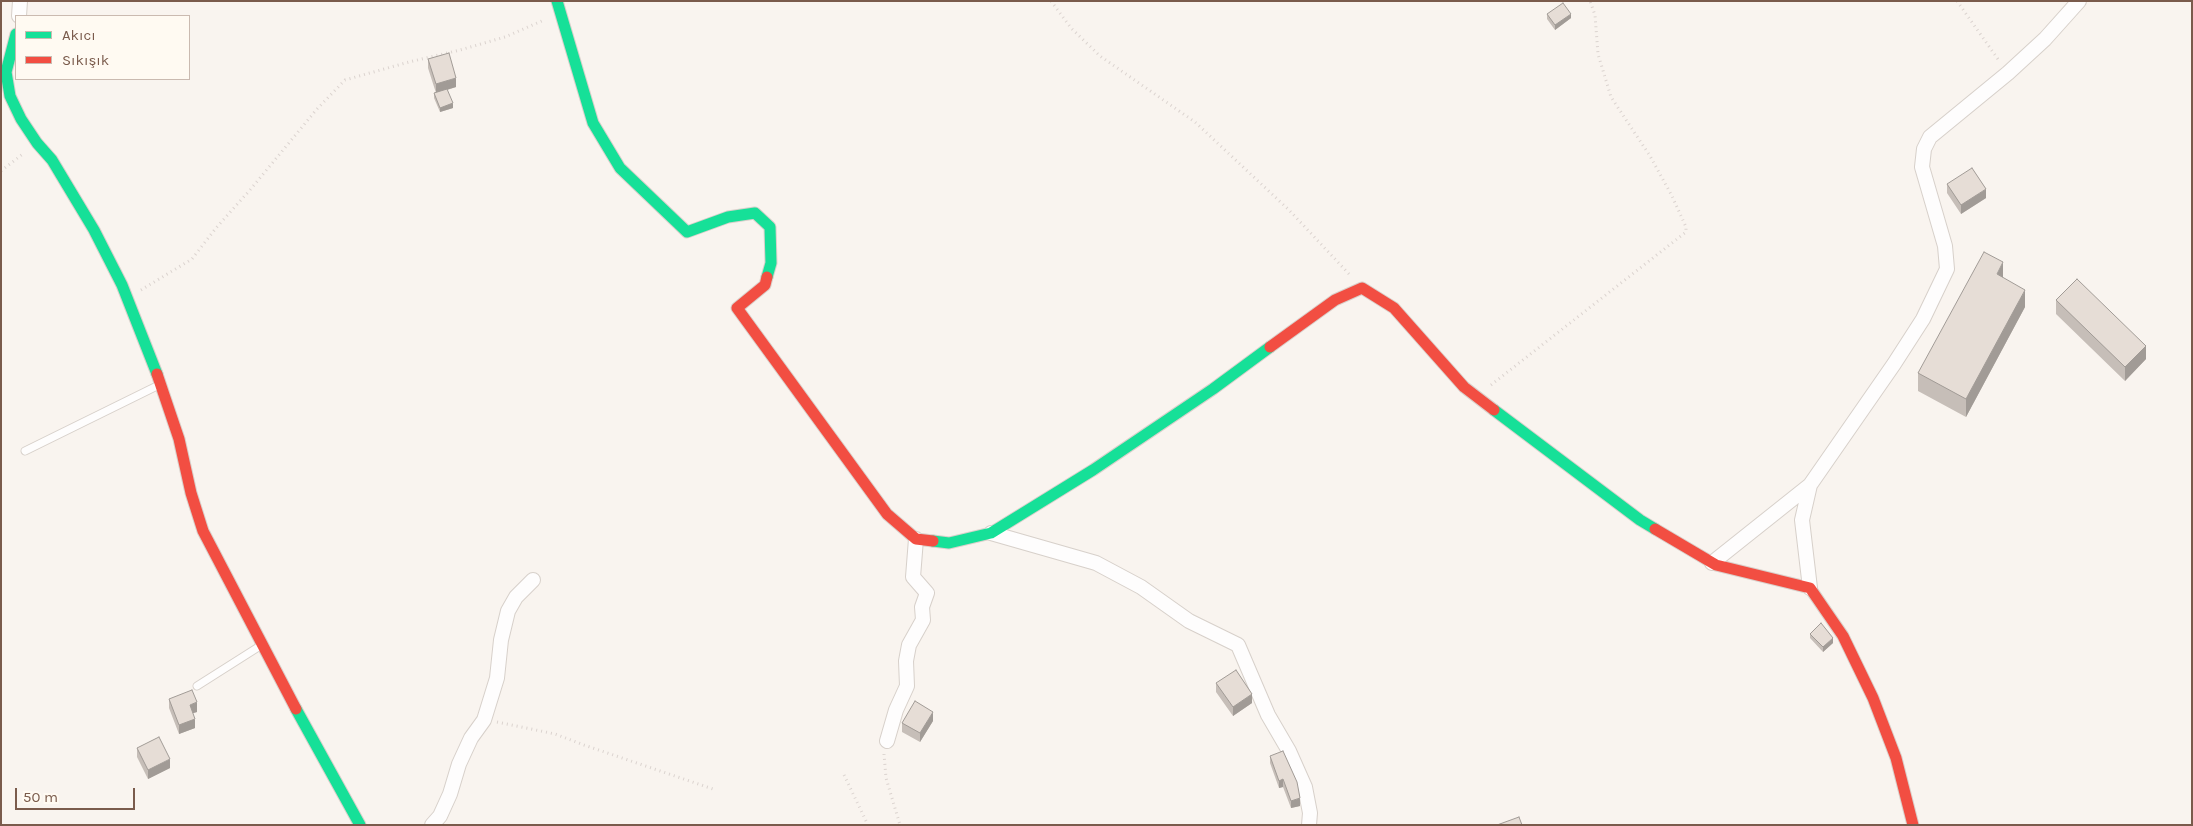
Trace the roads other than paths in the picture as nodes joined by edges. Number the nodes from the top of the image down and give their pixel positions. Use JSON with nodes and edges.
{"nodes":[{"id":1,"x":20,"y":1,"type":"edge"},
{"id":2,"x":557,"y":1,"type":"edge"},
{"id":3,"x":2079,"y":1,"type":"edge"},
{"id":4,"x":19,"y":15,"type":"edge"},
{"id":5,"x":15,"y":38,"type":"edge"},
{"id":6,"x":160,"y":384,"type":"junction"},
{"id":7,"x":25,"y":451,"type":"dead end"},
{"id":8,"x":1810,"y":485,"type":"junction"},
{"id":9,"x":991,"y":533,"type":"junction"},
{"id":10,"x":916,"y":539,"type":"junction"},
{"id":11,"x":1712,"y":563,"type":"junction"},
{"id":12,"x":533,"y":580,"type":"dead end"},
{"id":13,"x":1810,"y":588,"type":"junction"},
{"id":14,"x":263,"y":644,"type":"junction"},
{"id":15,"x":197,"y":686,"type":"dead end"},
{"id":16,"x":887,"y":741,"type":"road end"},
{"id":17,"x":360,"y":825,"type":"edge"},
{"id":18,"x":432,"y":825,"type":"edge"},
{"id":19,"x":1309,"y":825,"type":"edge"},
{"id":20,"x":1913,"y":825,"type":"edge"}],
"edges":[{"from":1,"to":4,"type":"street"},
{"from":2,"to":10,"type":"street"},
{"from":3,"to":8,"type":"street"},
{"from":5,"to":6,"type":"street"},
{"from":6,"to":7,"type":"lane"},
{"from":6,"to":14,"type":"street"},
{"from":8,"to":11,"type":"street"},
{"from":8,"to":13,"type":"street"},
{"from":9,"to":10,"type":"street"},
{"from":9,"to":11,"type":"street"},
{"from":9,"to":19,"type":"street"},
{"from":10,"to":16,"type":"street"},
{"from":11,"to":13,"type":"street"},
{"from":12,"to":18,"type":"street"},
{"from":13,"to":20,"type":"street"},
{"from":14,"to":15,"type":"lane"},
{"from":14,"to":17,"type":"street"}]}
